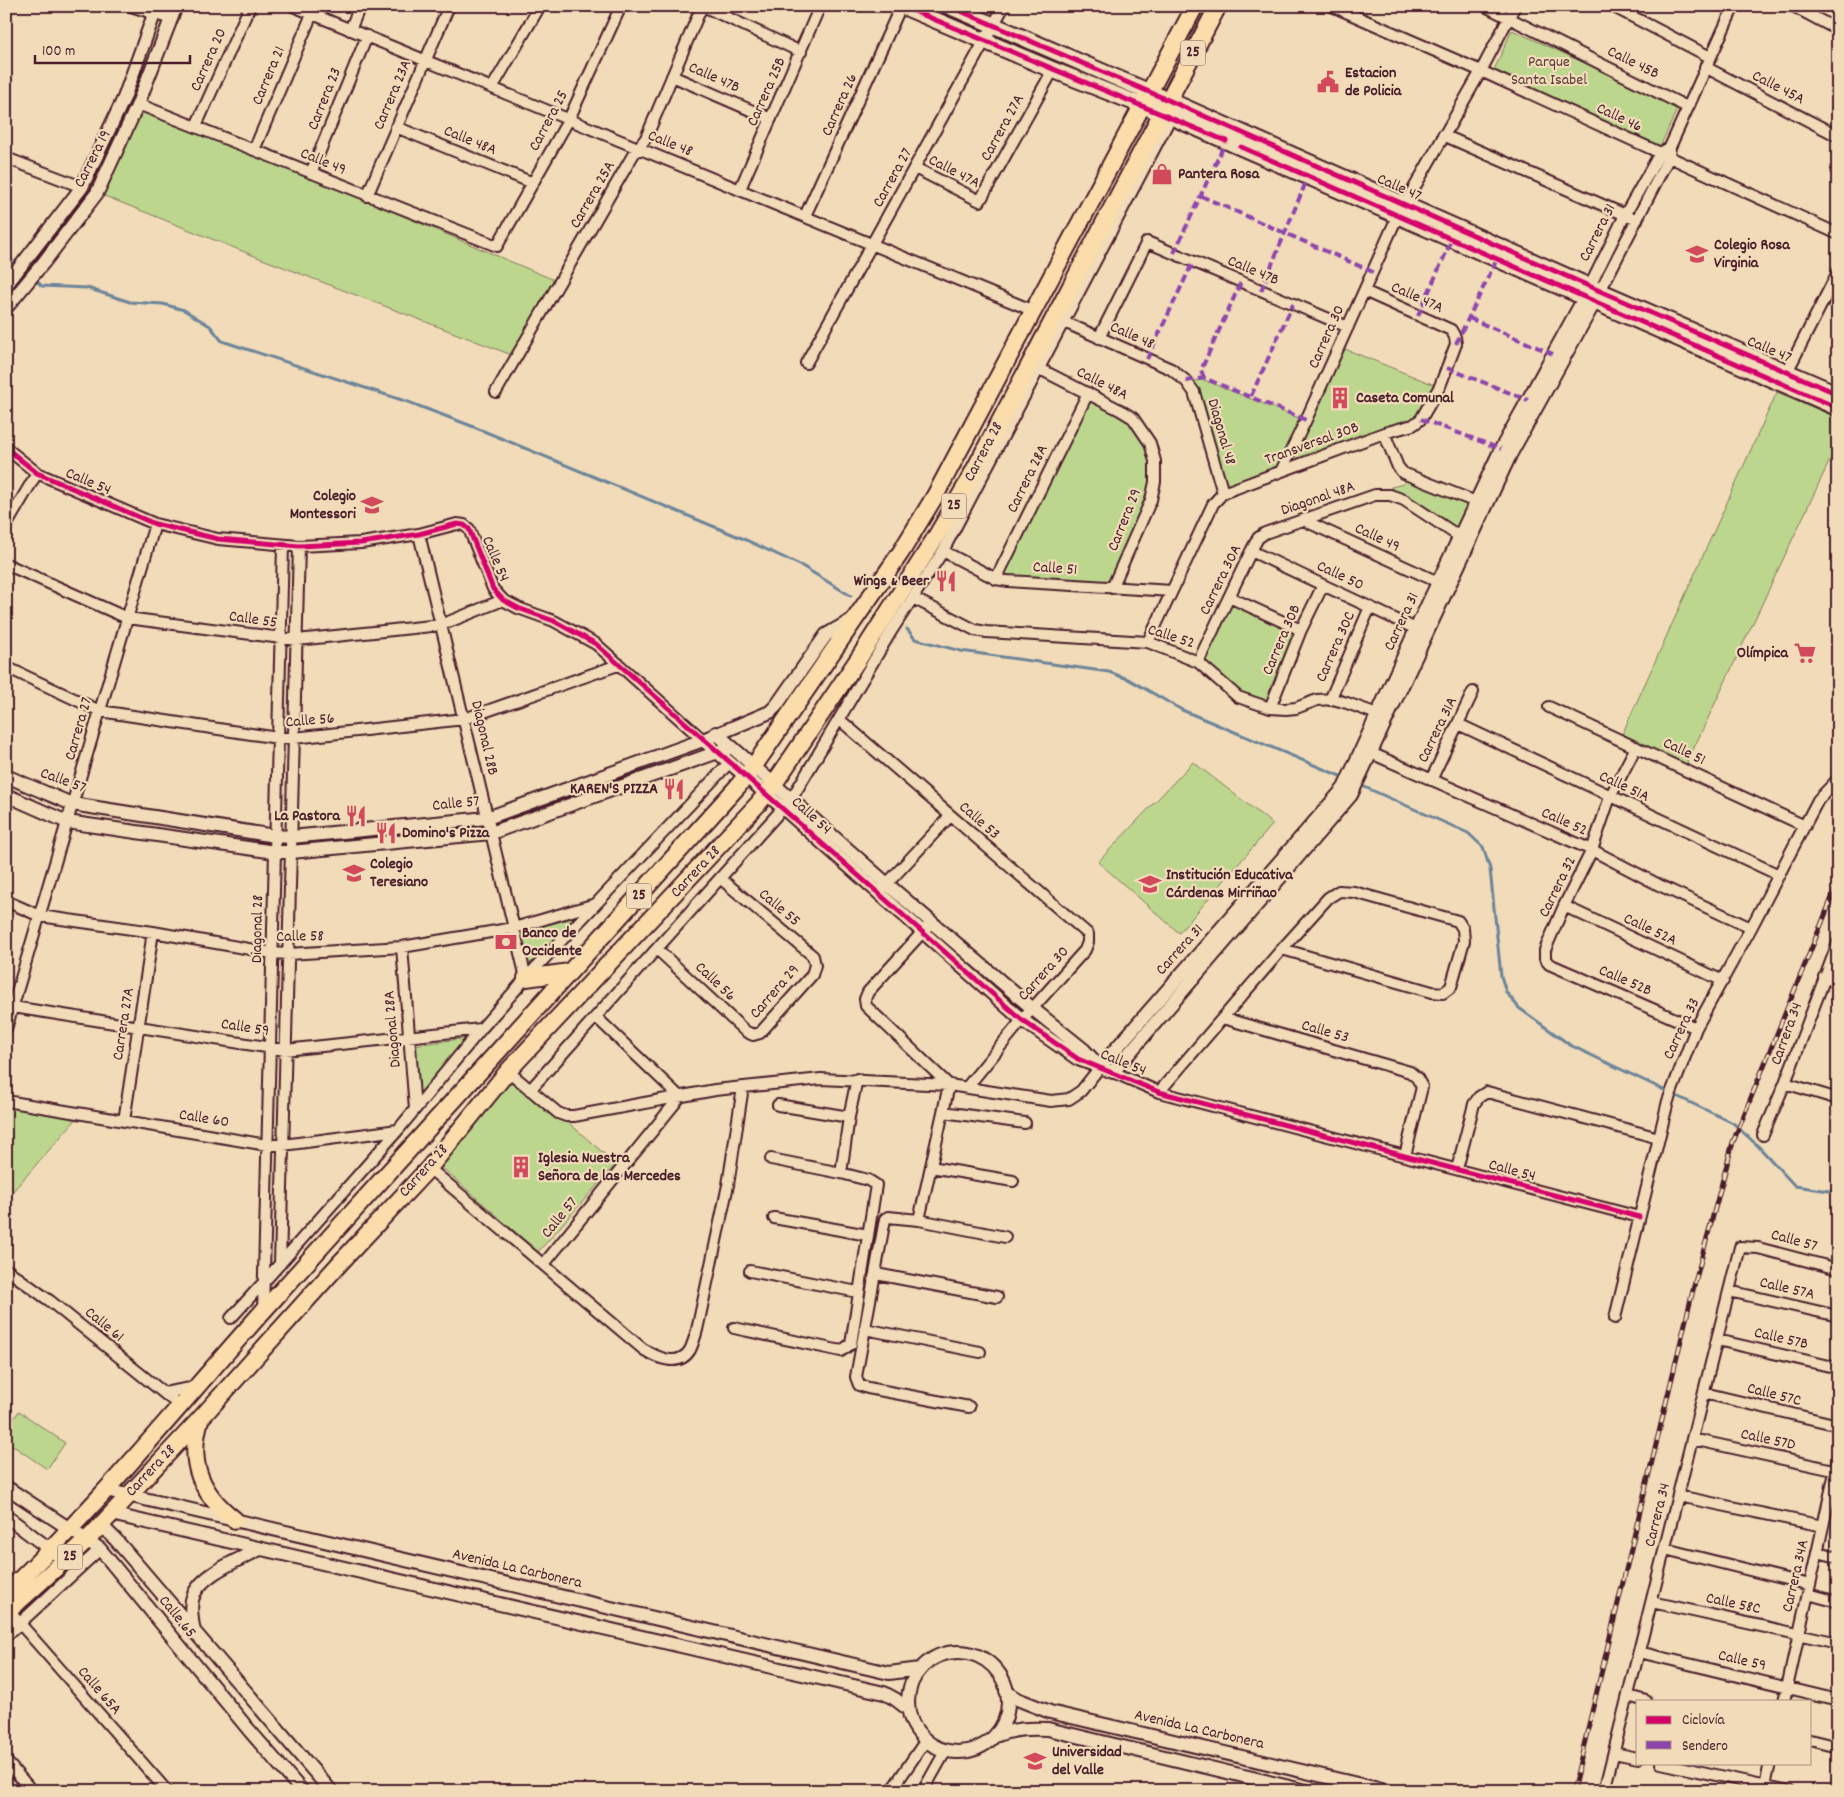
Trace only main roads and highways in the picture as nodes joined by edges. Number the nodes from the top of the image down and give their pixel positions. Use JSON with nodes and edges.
{"nodes":[{"id":1,"x":901,"y":6,"type":"edge"},
{"id":2,"x":949,"y":6,"type":"edge"},
{"id":3,"x":1195,"y":6,"type":"edge"},
{"id":4,"x":1218,"y":6,"type":"edge"},
{"id":5,"x":1146,"y":99,"type":"junction"},
{"id":6,"x":1167,"y":110,"type":"junction"},
{"id":7,"x":1592,"y":295,"type":"junction"},
{"id":8,"x":1055,"y":340,"type":"road end"},
{"id":9,"x":1040,"y":347,"type":"junction"},
{"id":10,"x":1838,"y":394,"type":"edge"},
{"id":11,"x":1838,"y":408,"type":"edge"},
{"id":12,"x":570,"y":972,"type":"junction"},
{"id":13,"x":526,"y":978,"type":"road end"},
{"id":14,"x":200,"y":1419,"type":"junction"},
{"id":15,"x":235,"y":1520,"type":"road end"},
{"id":16,"x":6,"y":1593,"type":"edge"},
{"id":17,"x":12,"y":1616,"type":"edge"}],
"edges":[{"from":1,"to":5,"type":"main road","name":"Calle 47"},
{"from":2,"to":5,"type":"main road","name":"Calle 47"},
{"from":3,"to":5,"type":"main road","name":"Carrera 28","number":"25"},
{"from":4,"to":6,"type":"main road","name":"Carrera 28","number":"25"},
{"from":5,"to":6,"type":"main road","name":"Calle 47"},
{"from":5,"to":12,"type":"main road","name":"Carrera 28","number":"25"},
{"from":6,"to":7,"type":"main road","name":"Calle 47"},
{"from":6,"to":9,"type":"main road","name":"Carrera 28","number":"25"},
{"from":7,"to":10,"type":"main road","name":"Calle 47"},
{"from":7,"to":11,"type":"main road","name":"Calle 47"},
{"from":8,"to":9,"type":"main road"},
{"from":9,"to":14,"type":"main road","name":"Carrera 28","number":"25"},
{"from":12,"to":13,"type":"main road"},
{"from":12,"to":16,"type":"main road","name":"Carrera 28","number":"25"},
{"from":14,"to":15,"type":"main road"},
{"from":14,"to":17,"type":"main road","name":"Carrera 28","number":"25"}]}
